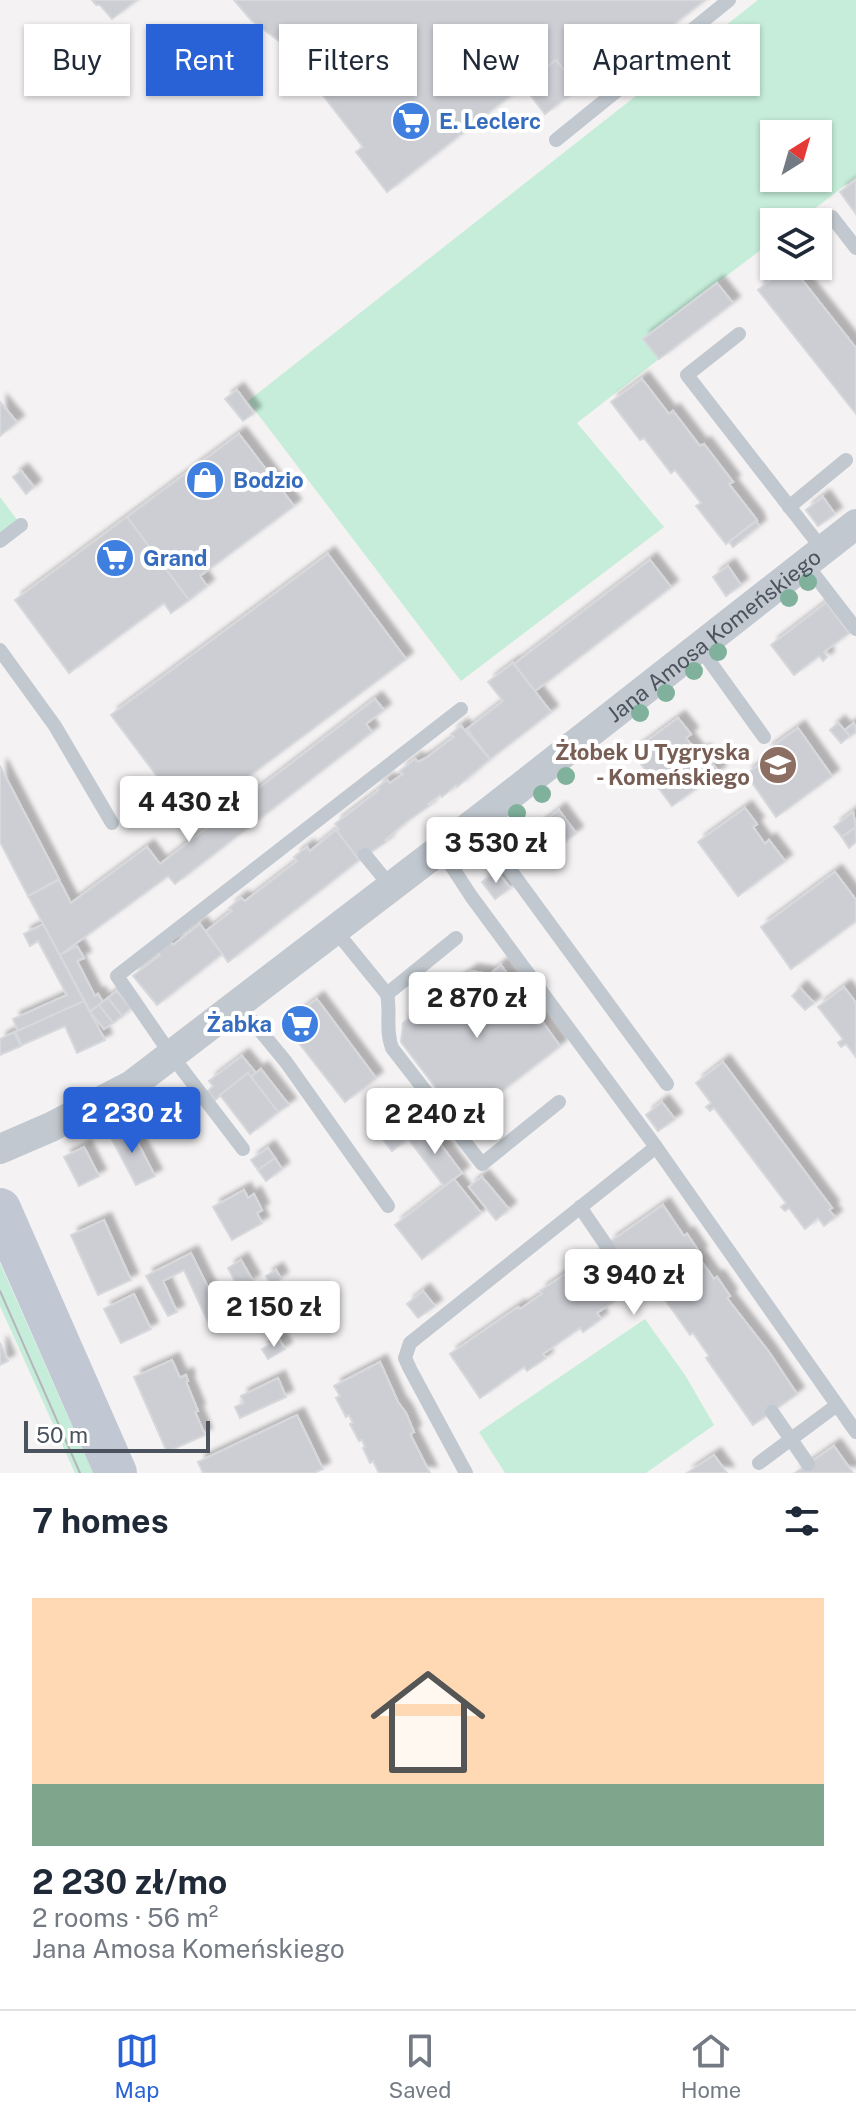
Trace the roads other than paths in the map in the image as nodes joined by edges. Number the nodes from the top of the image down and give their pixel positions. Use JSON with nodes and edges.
{"nodes":[{"id":1,"x":729,"y":0,"type":"edge"},
{"id":2,"x":556,"y":140,"type":"dead end"},
{"id":3,"x":832,"y":217,"type":"dead end"},
{"id":4,"x":856,"y":248,"type":"edge"},
{"id":5,"x":739,"y":334,"type":"dead end"},
{"id":6,"x":846,"y":460,"type":"dead end"},
{"id":7,"x":789,"y":507,"type":"junction"},
{"id":8,"x":856,"y":524,"type":"edge"},
{"id":9,"x":21,"y":525,"type":"dead end"},
{"id":10,"x":0,"y":541,"type":"edge"},
{"id":11,"x":814,"y":557,"type":"junction"},
{"id":12,"x":856,"y":629,"type":"edge"},
{"id":13,"x":700,"y":648,"type":"junction"},
{"id":14,"x":0,"y":650,"type":"edge"},
{"id":15,"x":461,"y":709,"type":"dead end"},
{"id":16,"x":764,"y":737,"type":"dead end"},
{"id":17,"x":329,"y":809,"type":"junction"},
{"id":18,"x":485,"y":815,"type":"junction"},
{"id":19,"x":338,"y":822,"type":"dead end"},
{"id":20,"x":112,"y":823,"type":"dead end"},
{"id":21,"x":441,"y":850,"type":"junction"},
{"id":22,"x":365,"y":855,"type":"dead end"},
{"id":23,"x":392,"y":888,"type":"junction"},
{"id":24,"x":335,"y":930,"type":"junction"},
{"id":25,"x":456,"y":938,"type":"dead end"},
{"id":26,"x":387,"y":994,"type":"junction"},
{"id":27,"x":239,"y":1005,"type":"junction"},
{"id":28,"x":172,"y":1056,"type":"junction"},
{"id":29,"x":667,"y":1084,"type":"dead end"},
{"id":30,"x":559,"y":1102,"type":"dead end"},
{"id":31,"x":656,"y":1147,"type":"junction"},
{"id":32,"x":0,"y":1149,"type":"edge"},
{"id":33,"x":243,"y":1149,"type":"dead end"},
{"id":34,"x":388,"y":1206,"type":"dead end"},
{"id":35,"x":580,"y":1207,"type":"junction"},
{"id":36,"x":0,"y":1209,"type":"edge"},
{"id":37,"x":608,"y":1248,"type":"dead end"},
{"id":38,"x":837,"y":1405,"type":"junction"},
{"id":39,"x":772,"y":1412,"type":"dead end"},
{"id":40,"x":856,"y":1432,"type":"edge"},
{"id":41,"x":791,"y":1439,"type":"junction"},
{"id":42,"x":759,"y":1463,"type":"dead end"},
{"id":43,"x":808,"y":1464,"type":"dead end"},
{"id":44,"x":116,"y":1473,"type":"edge"},
{"id":45,"x":466,"y":1473,"type":"edge"}],
"edges":[{"from":1,"to":2,"type":"lane"},
{"from":3,"to":4,"type":"lane"},
{"from":5,"to":7,"type":"lane"},
{"from":6,"to":7,"type":"lane"},
{"from":7,"to":11,"type":"lane"},
{"from":8,"to":11,"type":"street","name":"Jana Amosa Komeńskiego"},
{"from":9,"to":10,"type":"lane"},
{"from":11,"to":12,"type":"lane"},
{"from":11,"to":13,"type":"street","name":"Jana Amosa Komeńskiego"},
{"from":13,"to":16,"type":"lane"},
{"from":13,"to":18,"type":"street","name":"Jana Amosa Komeńskiego"},
{"from":14,"to":20,"type":"lane"},
{"from":15,"to":17,"type":"lane"},
{"from":17,"to":19,"type":"lane"},
{"from":17,"to":28,"type":"lane"},
{"from":18,"to":21,"type":"street","name":"Jana Amosa Komeńskiego"},
{"from":18,"to":29,"type":"lane"},
{"from":21,"to":23,"type":"street","name":"Jana Amosa Komeńskiego"},
{"from":21,"to":31,"type":"lane"},
{"from":22,"to":23,"type":"lane"},
{"from":23,"to":24,"type":"street","name":"Jana Amosa Komeńskiego"},
{"from":24,"to":26,"type":"lane"},
{"from":24,"to":27,"type":"street","name":"Jana Amosa Komeńskiego"},
{"from":25,"to":26,"type":"lane"},
{"from":26,"to":30,"type":"lane"},
{"from":27,"to":28,"type":"street","name":"Jana Amosa Komeńskiego"},
{"from":27,"to":34,"type":"lane"},
{"from":28,"to":32,"type":"street","name":"Jana Amosa Komeńskiego"},
{"from":28,"to":33,"type":"lane"},
{"from":31,"to":35,"type":"lane"},
{"from":31,"to":38,"type":"lane"},
{"from":35,"to":37,"type":"lane"},
{"from":35,"to":45,"type":"lane"},
{"from":36,"to":44,"type":"main road"},
{"from":38,"to":40,"type":"lane"},
{"from":38,"to":41,"type":"lane"},
{"from":39,"to":41,"type":"lane"},
{"from":41,"to":42,"type":"lane"},
{"from":41,"to":43,"type":"lane"}]}
